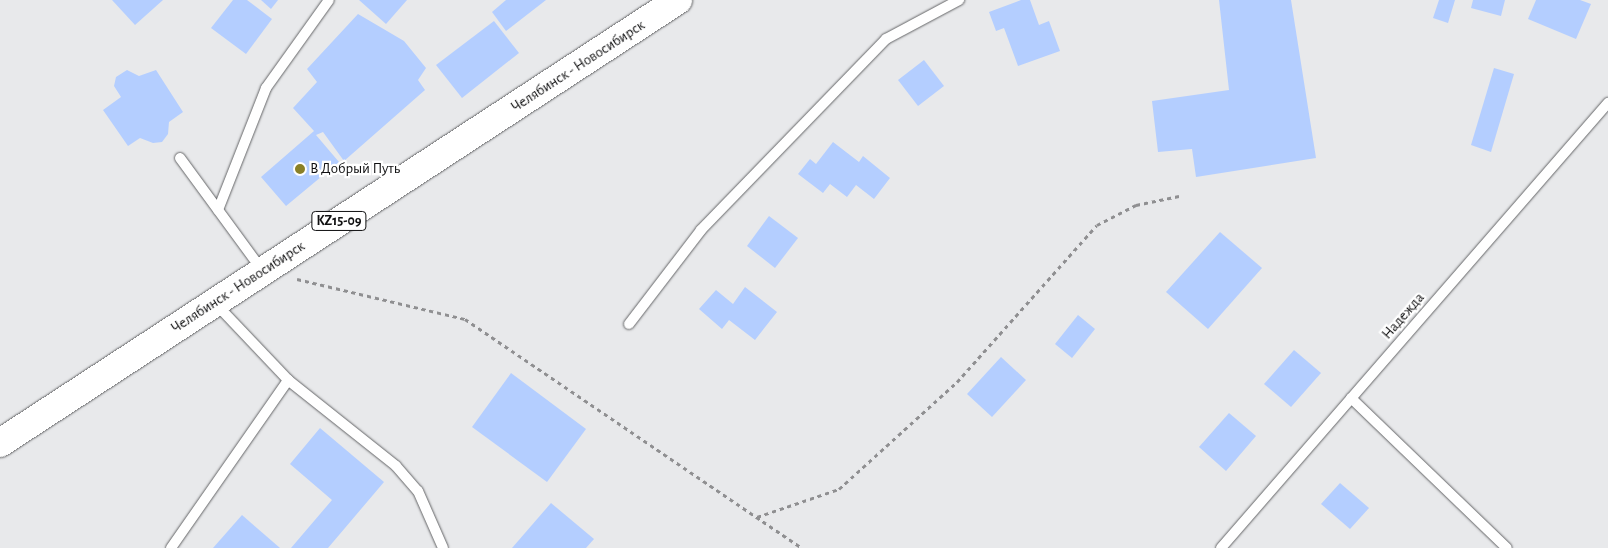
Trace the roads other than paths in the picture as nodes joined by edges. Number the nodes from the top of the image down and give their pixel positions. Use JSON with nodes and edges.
{"nodes":[{"id":1,"x":329,"y":0,"type":"edge"},
{"id":2,"x":678,"y":0,"type":"edge"},
{"id":3,"x":959,"y":0,"type":"edge"},
{"id":4,"x":1608,"y":103,"type":"edge"},
{"id":5,"x":180,"y":158,"type":"dead end"},
{"id":6,"x":218,"y":210,"type":"junction"},
{"id":7,"x":263,"y":271,"type":"junction"},
{"id":8,"x":213,"y":302,"type":"junction"},
{"id":9,"x":629,"y":324,"type":"dead end"},
{"id":10,"x":288,"y":380,"type":"junction"},
{"id":11,"x":1351,"y":398,"type":"junction"},
{"id":12,"x":0,"y":443,"type":"edge"},
{"id":13,"x":171,"y":548,"type":"edge"},
{"id":14,"x":443,"y":548,"type":"edge"},
{"id":15,"x":1221,"y":548,"type":"edge"},
{"id":16,"x":1508,"y":548,"type":"edge"}],
"edges":[{"from":1,"to":6,"type":"lane"},
{"from":2,"to":7,"type":"highway","name":"Челябинск - Новосибирск","number":"KZ15-09"},
{"from":3,"to":9,"type":"lane"},
{"from":4,"to":11,"type":"lane","name":"Надежда"},
{"from":5,"to":6,"type":"lane"},
{"from":6,"to":7,"type":"lane"},
{"from":7,"to":8,"type":"highway","name":"Челябинск - Новосибирск","number":"KZ15-09"},
{"from":8,"to":10,"type":"lane"},
{"from":8,"to":12,"type":"highway","name":"Челябинск - Новосибирск","number":"KZ15-09"},
{"from":10,"to":13,"type":"lane"},
{"from":10,"to":14,"type":"lane"},
{"from":11,"to":15,"type":"lane","name":"Надежда"},
{"from":11,"to":16,"type":"lane"}]}
